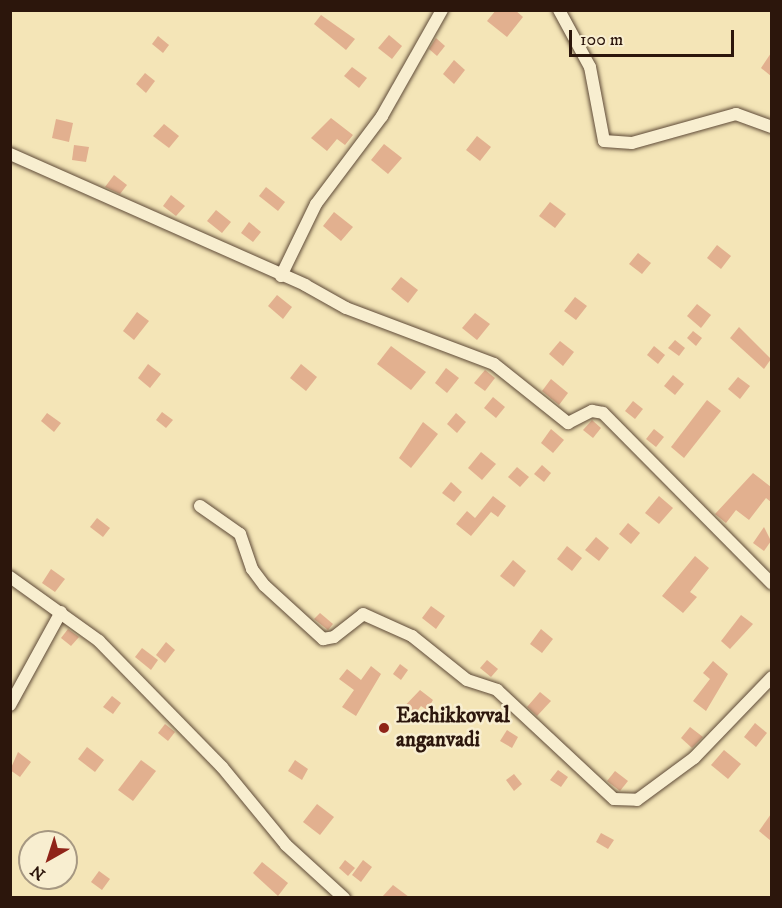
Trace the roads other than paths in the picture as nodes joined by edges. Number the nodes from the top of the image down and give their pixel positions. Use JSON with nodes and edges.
{"nodes":[{"id":1,"x":442,"y":10,"type":"edge"},
{"id":2,"x":559,"y":10,"type":"edge"},
{"id":3,"x":771,"y":127,"type":"edge"},
{"id":4,"x":10,"y":154,"type":"edge"},
{"id":5,"x":280,"y":276,"type":"junction"},
{"id":6,"x":200,"y":506,"type":"dead end"},
{"id":7,"x":10,"y":578,"type":"edge"},
{"id":8,"x":771,"y":584,"type":"edge"},
{"id":9,"x":61,"y":612,"type":"junction"},
{"id":10,"x":771,"y":677,"type":"edge"},
{"id":11,"x":10,"y":705,"type":"edge"},
{"id":12,"x":344,"y":897,"type":"edge"}],
"edges":[{"from":1,"to":5,"type":"street"},
{"from":2,"to":3,"type":"street"},
{"from":4,"to":5,"type":"street"},
{"from":5,"to":8,"type":"street"},
{"from":6,"to":10,"type":"street"},
{"from":7,"to":9,"type":"street"},
{"from":9,"to":11,"type":"street"},
{"from":9,"to":12,"type":"street"}]}
